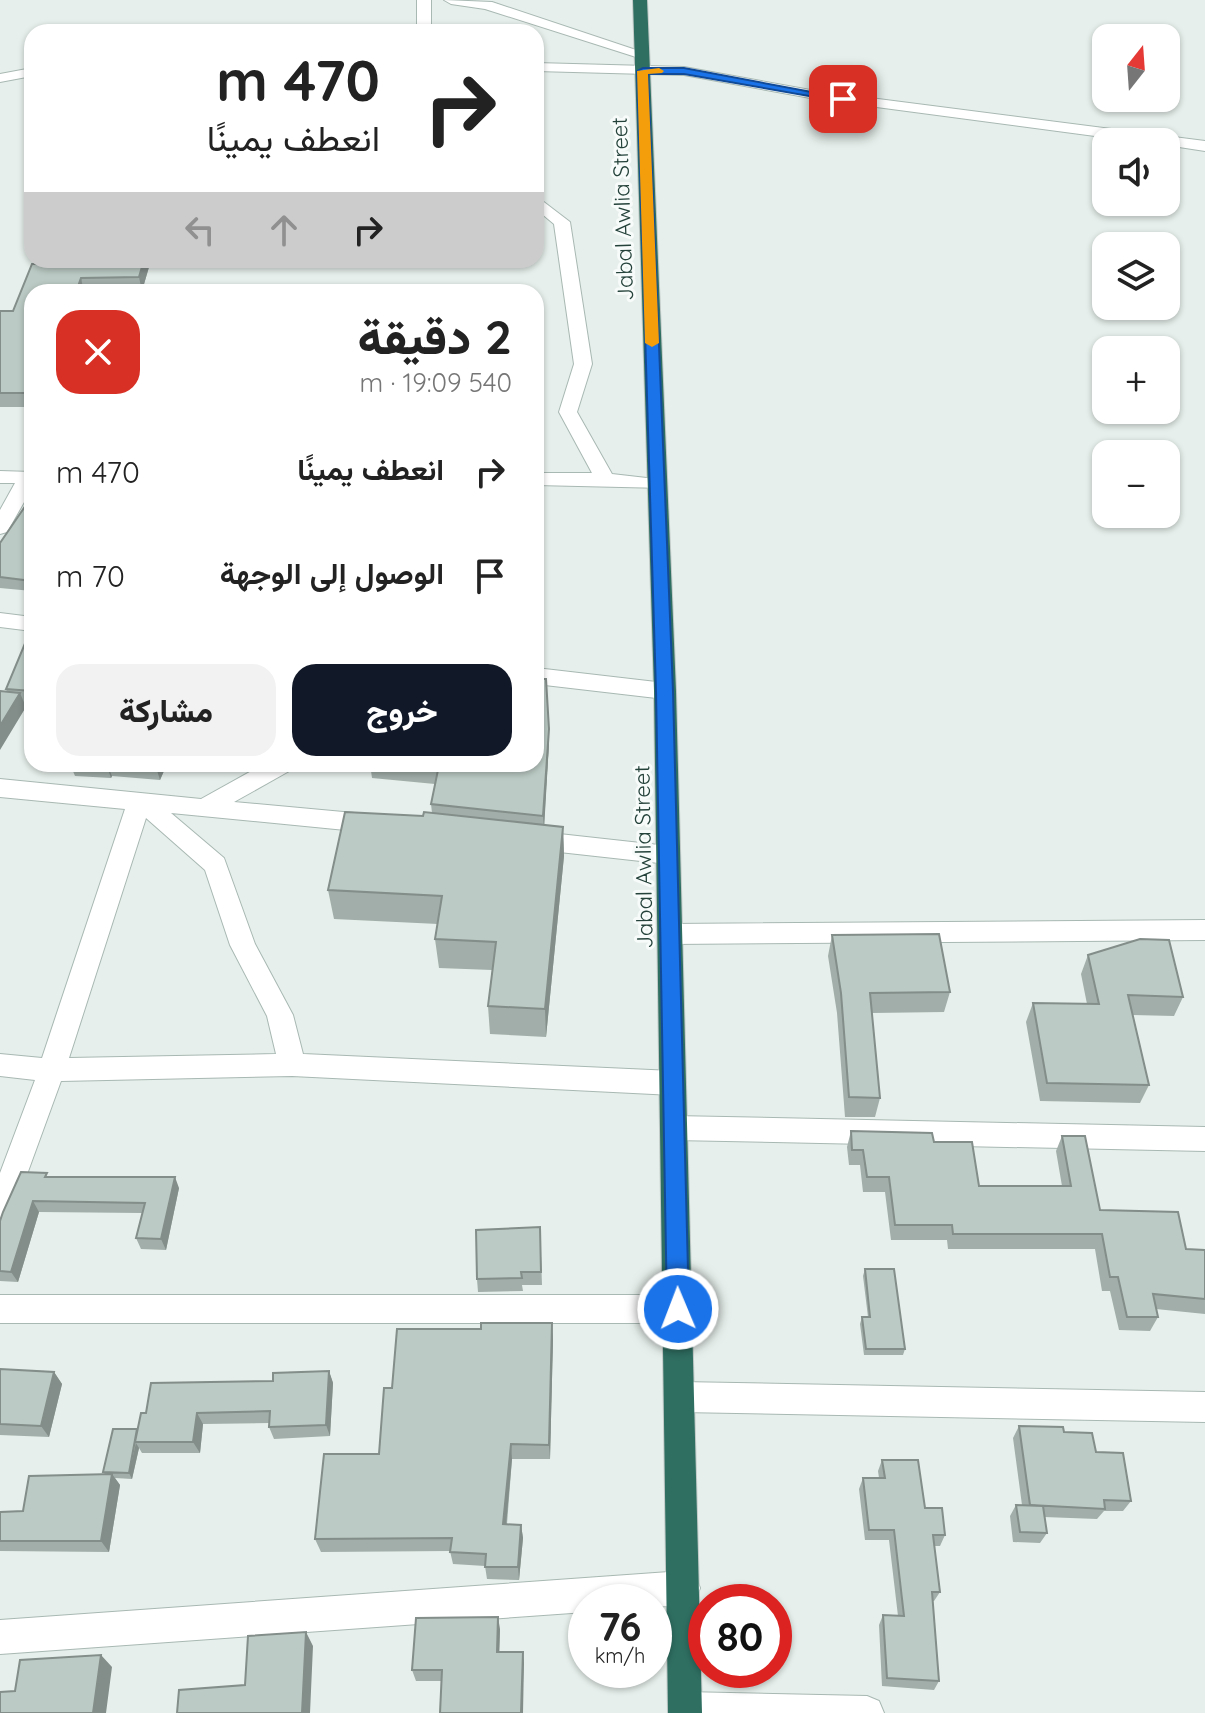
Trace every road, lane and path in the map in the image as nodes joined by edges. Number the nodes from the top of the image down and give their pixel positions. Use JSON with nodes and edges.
{"nodes":[{"id":1,"x":424,"y":0,"type":"edge"},
{"id":2,"x":451,"y":0,"type":"edge"},
{"id":3,"x":640,"y":0,"type":"edge"},
{"id":4,"x":424,"y":24,"type":"edge"},
{"id":5,"x":539,"y":24,"type":"edge"},
{"id":6,"x":544,"y":26,"type":"edge"},
{"id":7,"x":642,"y":62,"type":"junction"},
{"id":8,"x":544,"y":67,"type":"edge"},
{"id":9,"x":24,"y":74,"type":"edge"},
{"id":10,"x":0,"y":78,"type":"edge"},
{"id":11,"x":1205,"y":146,"type":"edge"},
{"id":12,"x":544,"y":207,"type":"edge"},
{"id":13,"x":0,"y":477,"type":"edge"},
{"id":14,"x":24,"y":478,"type":"edge"},
{"id":15,"x":544,"y":479,"type":"edge"},
{"id":16,"x":605,"y":479,"type":"junction"},
{"id":17,"x":657,"y":484,"type":"junction"},
{"id":18,"x":24,"y":488,"type":"edge"},
{"id":19,"x":0,"y":528,"type":"edge"},
{"id":20,"x":0,"y":620,"type":"edge"},
{"id":21,"x":24,"y":623,"type":"edge"},
{"id":22,"x":544,"y":677,"type":"edge"},
{"id":23,"x":665,"y":691,"type":"junction"},
{"id":24,"x":269,"y":772,"type":"edge"},
{"id":25,"x":0,"y":788,"type":"edge"},
{"id":26,"x":140,"y":800,"type":"junction"},
{"id":27,"x":207,"y":806,"type":"junction"},
{"id":28,"x":398,"y":826,"type":"edge"},
{"id":29,"x":509,"y":838,"type":"edge"},
{"id":30,"x":668,"y":855,"type":"junction"},
{"id":31,"x":1205,"y":930,"type":"edge"},
{"id":32,"x":671,"y":934,"type":"junction"},
{"id":33,"x":0,"y":1065,"type":"edge"},
{"id":34,"x":292,"y":1065,"type":"junction"},
{"id":35,"x":50,"y":1070,"type":"junction"},
{"id":36,"x":673,"y":1083,"type":"junction"},
{"id":37,"x":674,"y":1128,"type":"junction"},
{"id":38,"x":1205,"y":1139,"type":"edge"},
{"id":39,"x":0,"y":1210,"type":"edge"},
{"id":40,"x":0,"y":1309,"type":"edge"},
{"id":41,"x":678,"y":1309,"type":"junction"},
{"id":42,"x":681,"y":1397,"type":"junction"},
{"id":43,"x":1205,"y":1407,"type":"edge"},
{"id":44,"x":683,"y":1588,"type":"junction"},
{"id":45,"x":0,"y":1637,"type":"edge"},
{"id":46,"x":685,"y":1711,"type":"edge"},
{"id":47,"x":867,"y":1713,"type":"edge"}],
"edges":[{"from":1,"to":4,"type":"street"},
{"from":2,"to":5,"type":"street"},
{"from":3,"to":7,"type":"highway","name":"Jabal Awlia Street"},
{"from":6,"to":7,"type":"street"},
{"from":7,"to":8,"type":"street"},
{"from":7,"to":11,"type":"street"},
{"from":7,"to":17,"type":"highway","name":"Jabal Awlia Street"},
{"from":9,"to":10,"type":"street"},
{"from":12,"to":16,"type":"street"},
{"from":13,"to":14,"type":"street"},
{"from":15,"to":16,"type":"street"},
{"from":16,"to":17,"type":"street"},
{"from":17,"to":23,"type":"highway","name":"Jabal Awlia Street"},
{"from":18,"to":19,"type":"street"},
{"from":20,"to":21,"type":"street"},
{"from":22,"to":23,"type":"street"},
{"from":23,"to":30,"type":"highway","name":"Jabal Awlia Street"},
{"from":24,"to":27,"type":"street"},
{"from":25,"to":26,"type":"street"},
{"from":26,"to":27,"type":"street"},
{"from":26,"to":34,"type":"street"},
{"from":26,"to":35,"type":"street"},
{"from":27,"to":28,"type":"street"},
{"from":29,"to":30,"type":"street"},
{"from":30,"to":32,"type":"highway","name":"Jabal Awlia Street"},
{"from":31,"to":32,"type":"street"},
{"from":32,"to":36,"type":"highway","name":"Jabal Awlia Street"},
{"from":33,"to":35,"type":"street"},
{"from":34,"to":35,"type":"street"},
{"from":34,"to":36,"type":"street"},
{"from":35,"to":39,"type":"street"},
{"from":36,"to":37,"type":"highway","name":"Jabal Awlia Street"},
{"from":37,"to":38,"type":"street"},
{"from":37,"to":41,"type":"highway","name":"Jabal Awlia Street"},
{"from":40,"to":41,"type":"street"},
{"from":41,"to":42,"type":"highway","name":"Jabal Awlia Street"},
{"from":42,"to":43,"type":"street"},
{"from":42,"to":44,"type":"highway","name":"Jabal Awlia Street"},
{"from":44,"to":45,"type":"street"},
{"from":44,"to":46,"type":"highway","name":"Jabal Awlia Street"},
{"from":46,"to":47,"type":"street"}]}
